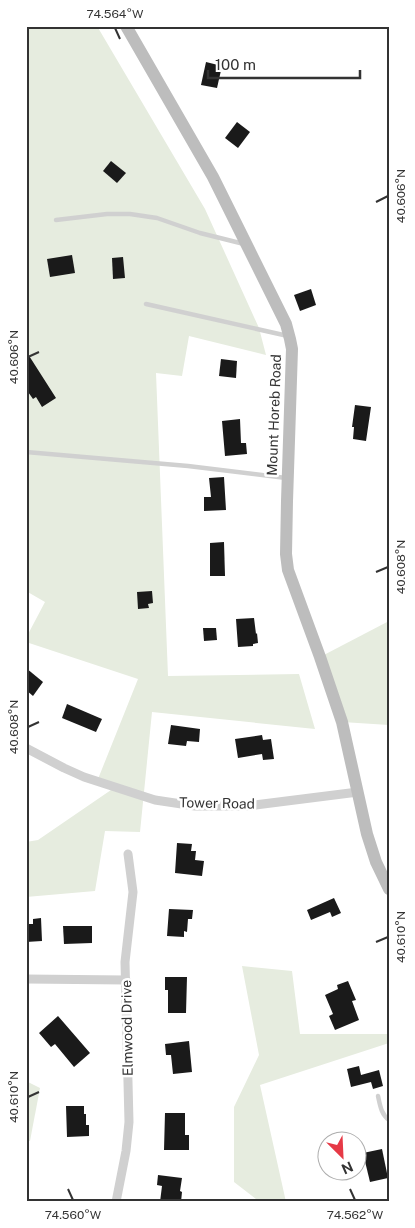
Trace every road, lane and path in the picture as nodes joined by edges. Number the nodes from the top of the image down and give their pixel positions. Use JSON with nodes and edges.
{"nodes":[{"id":1,"x":126,"y":26,"type":"edge"},
{"id":2,"x":56,"y":220,"type":"dead end"},
{"id":3,"x":247,"y":245,"type":"junction"},
{"id":4,"x":146,"y":304,"type":"dead end"},
{"id":5,"x":290,"y":337,"type":"junction"},
{"id":6,"x":26,"y":452,"type":"edge"},
{"id":7,"x":288,"y":479,"type":"junction"},
{"id":8,"x":26,"y":748,"type":"edge"},
{"id":9,"x":358,"y":792,"type":"junction"},
{"id":10,"x":128,"y":854,"type":"dead end"},
{"id":11,"x":389,"y":889,"type":"edge"},
{"id":12,"x":26,"y":979,"type":"edge"},
{"id":13,"x":126,"y":980,"type":"junction"},
{"id":14,"x":378,"y":1096,"type":"dead end"},
{"id":15,"x":389,"y":1120,"type":"edge"},
{"id":16,"x":116,"y":1202,"type":"edge"}],
"edges":[{"from":1,"to":3,"type":"street","name":"Mount Horeb Road"},
{"from":2,"to":3,"type":"lane"},
{"from":3,"to":5,"type":"street","name":"Mount Horeb Road"},
{"from":4,"to":5,"type":"lane"},
{"from":5,"to":7,"type":"street","name":"Mount Horeb Road"},
{"from":6,"to":7,"type":"lane"},
{"from":7,"to":9,"type":"street","name":"Mount Horeb Road"},
{"from":8,"to":9,"type":"street","name":"Tower Road"},
{"from":9,"to":11,"type":"street","name":"Mount Horeb Road"},
{"from":10,"to":13,"type":"street","name":"Elmwood Drive"},
{"from":12,"to":13,"type":"street"},
{"from":13,"to":16,"type":"street","name":"Elmwood Drive"},
{"from":14,"to":15,"type":"lane"}]}
